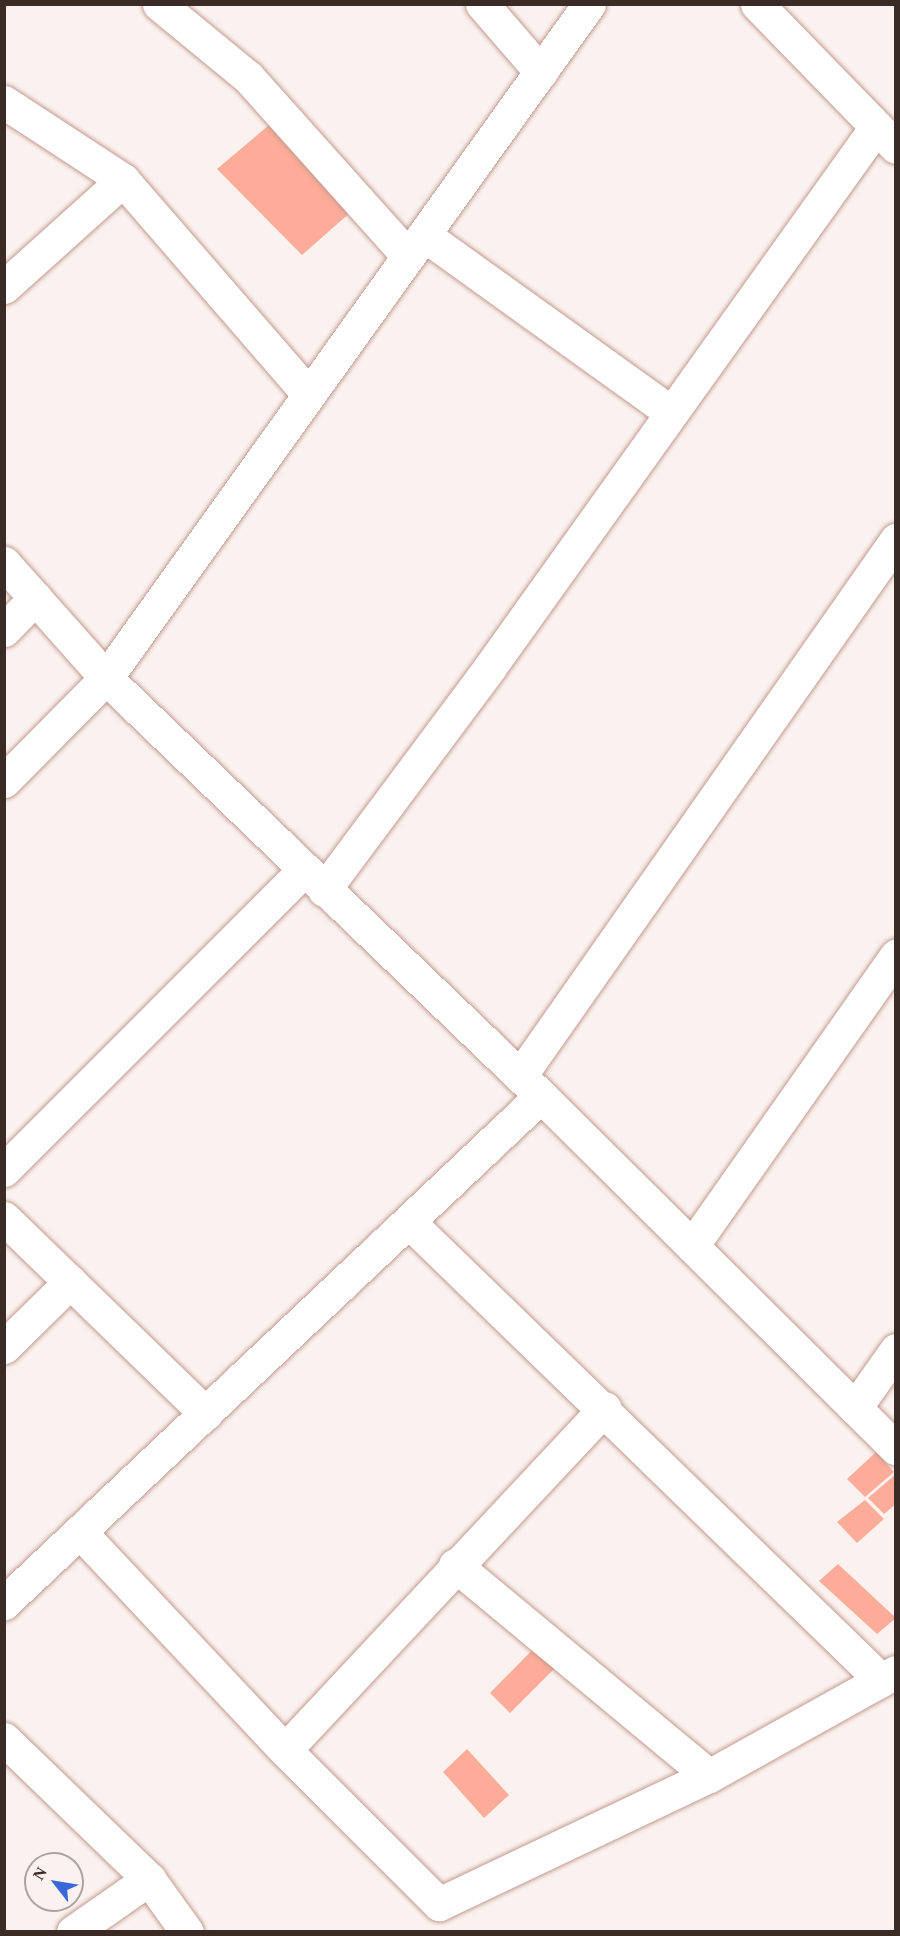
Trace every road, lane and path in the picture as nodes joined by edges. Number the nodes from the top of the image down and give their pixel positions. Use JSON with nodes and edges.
{"nodes":[{"id":1,"x":159,"y":4,"type":"edge"},
{"id":2,"x":482,"y":4,"type":"edge"},
{"id":3,"x":589,"y":4,"type":"edge"},
{"id":4,"x":757,"y":4,"type":"edge"},
{"id":5,"x":541,"y":72,"type":"junction"},
{"id":6,"x":4,"y":102,"type":"edge"},
{"id":7,"x":886,"y":137,"type":"edge"},
{"id":8,"x":123,"y":180,"type":"junction"},
{"id":9,"x":416,"y":246,"type":"junction"},
{"id":10,"x":4,"y":287,"type":"edge"},
{"id":11,"x":309,"y":395,"type":"junction"},
{"id":12,"x":670,"y":412,"type":"junction"},
{"id":13,"x":896,"y":540,"type":"edge"},
{"id":14,"x":4,"y":563,"type":"edge"},
{"id":15,"x":35,"y":598,"type":"junction"},
{"id":16,"x":4,"y":630,"type":"edge"},
{"id":17,"x":106,"y":678,"type":"junction"},
{"id":18,"x":4,"y":781,"type":"edge"},
{"id":19,"x":314,"y":880,"type":"junction"},
{"id":20,"x":896,"y":956,"type":"edge"},
{"id":21,"x":531,"y":1086,"type":"junction"},
{"id":22,"x":4,"y":1170,"type":"edge"},
{"id":23,"x":4,"y":1218,"type":"edge"},
{"id":24,"x":409,"y":1222,"type":"junction"},
{"id":25,"x":692,"y":1246,"type":"junction"},
{"id":26,"x":70,"y":1282,"type":"junction"},
{"id":27,"x":4,"y":1347,"type":"edge"},
{"id":28,"x":896,"y":1350,"type":"edge"},
{"id":29,"x":604,"y":1408,"type":"junction"},
{"id":30,"x":855,"y":1408,"type":"junction"},
{"id":31,"x":206,"y":1414,"type":"junction"},
{"id":32,"x":896,"y":1448,"type":"edge"},
{"id":33,"x":80,"y":1532,"type":"junction"},
{"id":34,"x":455,"y":1565,"type":"junction"},
{"id":35,"x":4,"y":1603,"type":"edge"},
{"id":36,"x":888,"y":1676,"type":"edge"},
{"id":37,"x":4,"y":1739,"type":"edge"},
{"id":38,"x":285,"y":1750,"type":"junction"},
{"id":39,"x":709,"y":1776,"type":"junction"},
{"id":40,"x":150,"y":1879,"type":"junction"},
{"id":41,"x":73,"y":1932,"type":"edge"},
{"id":42,"x":187,"y":1932,"type":"edge"}],
"edges":[{"from":1,"to":9,"type":"street"},
{"from":2,"to":5,"type":"street"},
{"from":3,"to":5,"type":"street"},
{"from":4,"to":7,"type":"street"},
{"from":5,"to":9,"type":"street"},
{"from":6,"to":8,"type":"street"},
{"from":7,"to":12,"type":"street"},
{"from":8,"to":10,"type":"street"},
{"from":8,"to":11,"type":"street"},
{"from":9,"to":11,"type":"street"},
{"from":9,"to":12,"type":"street"},
{"from":11,"to":17,"type":"street"},
{"from":12,"to":19,"type":"street"},
{"from":13,"to":21,"type":"street"},
{"from":14,"to":15,"type":"street"},
{"from":15,"to":16,"type":"street"},
{"from":15,"to":17,"type":"street"},
{"from":17,"to":18,"type":"street"},
{"from":17,"to":19,"type":"street"},
{"from":19,"to":21,"type":"street"},
{"from":19,"to":22,"type":"street"},
{"from":20,"to":25,"type":"street"},
{"from":21,"to":24,"type":"street"},
{"from":21,"to":25,"type":"street"},
{"from":23,"to":26,"type":"street"},
{"from":24,"to":29,"type":"street"},
{"from":24,"to":31,"type":"street"},
{"from":25,"to":30,"type":"street"},
{"from":26,"to":27,"type":"street"},
{"from":26,"to":31,"type":"street"},
{"from":28,"to":30,"type":"street"},
{"from":29,"to":34,"type":"street"},
{"from":29,"to":36,"type":"street"},
{"from":30,"to":32,"type":"street"},
{"from":31,"to":33,"type":"street"},
{"from":33,"to":35,"type":"street"},
{"from":33,"to":38,"type":"street"},
{"from":34,"to":38,"type":"street"},
{"from":34,"to":39,"type":"street"},
{"from":36,"to":39,"type":"street"},
{"from":37,"to":40,"type":"street"},
{"from":38,"to":39,"type":"street"},
{"from":40,"to":41,"type":"street"},
{"from":40,"to":42,"type":"street"}]}
